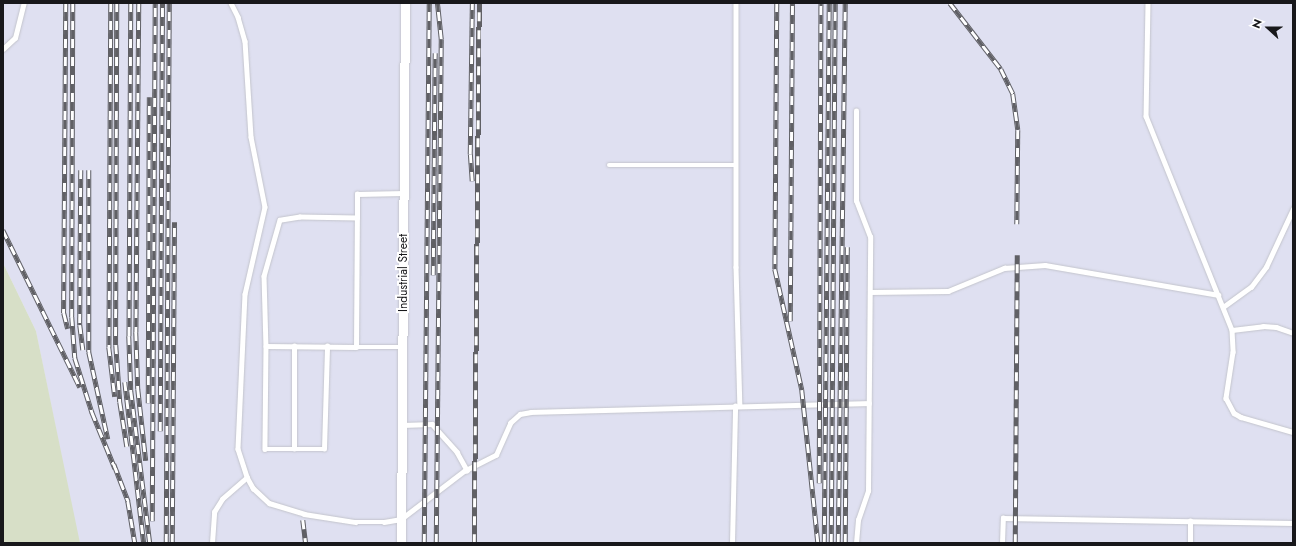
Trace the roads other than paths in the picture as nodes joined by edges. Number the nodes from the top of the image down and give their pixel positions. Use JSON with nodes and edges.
{"nodes":[{"id":1,"x":24,"y":3,"type":"edge"},
{"id":2,"x":231,"y":3,"type":"edge"},
{"id":3,"x":405,"y":3,"type":"edge"},
{"id":4,"x":736,"y":3,"type":"edge"},
{"id":5,"x":1148,"y":3,"type":"edge"},
{"id":6,"x":3,"y":49,"type":"edge"},
{"id":7,"x":856,"y":111,"type":"dead end"},
{"id":8,"x":609,"y":165,"type":"dead end"},
{"id":9,"x":736,"y":165,"type":"junction"},
{"id":10,"x":404,"y":193,"type":"junction"},
{"id":11,"x":1293,"y":209,"type":"edge"},
{"id":12,"x":357,"y":218,"type":"junction"},
{"id":13,"x":870,"y":292,"type":"junction"},
{"id":14,"x":1218,"y":295,"type":"junction"},
{"id":15,"x":1223,"y":308,"type":"junction"},
{"id":16,"x":1232,"y":330,"type":"junction"},
{"id":17,"x":1293,"y":333,"type":"edge"},
{"id":18,"x":266,"y":346,"type":"junction"},
{"id":19,"x":294,"y":346,"type":"junction"},
{"id":20,"x":327,"y":346,"type":"junction"},
{"id":21,"x":356,"y":347,"type":"junction"},
{"id":22,"x":404,"y":347,"type":"junction"},
{"id":23,"x":869,"y":403,"type":"junction"},
{"id":24,"x":738,"y":406,"type":"junction"},
{"id":25,"x":402,"y":425,"type":"junction"},
{"id":26,"x":1293,"y":432,"type":"edge"},
{"id":27,"x":294,"y":449,"type":"junction"},
{"id":28,"x":467,"y":470,"type":"junction"},
{"id":29,"x":247,"y":478,"type":"junction"},
{"id":30,"x":401,"y":519,"type":"junction"},
{"id":31,"x":1190,"y":521,"type":"junction"},
{"id":32,"x":1293,"y":522,"type":"edge"},
{"id":33,"x":212,"y":543,"type":"edge"},
{"id":34,"x":401,"y":543,"type":"edge"},
{"id":35,"x":732,"y":543,"type":"edge"},
{"id":36,"x":856,"y":543,"type":"edge"},
{"id":37,"x":1002,"y":543,"type":"edge"},
{"id":38,"x":1190,"y":543,"type":"edge"}],
"edges":[{"from":1,"to":6,"type":"lane"},
{"from":2,"to":29,"type":"lane"},
{"from":3,"to":10,"type":"street","name":"Industrial Street"},
{"from":4,"to":9,"type":"lane"},
{"from":5,"to":14,"type":"lane"},
{"from":7,"to":13,"type":"lane"},
{"from":8,"to":9,"type":"lane"},
{"from":9,"to":24,"type":"lane"},
{"from":10,"to":12,"type":"lane"},
{"from":10,"to":22,"type":"street","name":"Industrial Street"},
{"from":11,"to":15,"type":"lane"},
{"from":12,"to":18,"type":"lane"},
{"from":12,"to":21,"type":"lane"},
{"from":13,"to":14,"type":"lane"},
{"from":13,"to":23,"type":"lane"},
{"from":14,"to":15,"type":"lane"},
{"from":15,"to":16,"type":"lane"},
{"from":16,"to":17,"type":"lane"},
{"from":16,"to":26,"type":"lane"},
{"from":18,"to":19,"type":"lane"},
{"from":18,"to":27,"type":"lane"},
{"from":19,"to":20,"type":"lane"},
{"from":19,"to":27,"type":"lane"},
{"from":20,"to":21,"type":"lane"},
{"from":20,"to":27,"type":"lane"},
{"from":21,"to":22,"type":"lane"},
{"from":22,"to":25,"type":"street","name":"Industrial Street"},
{"from":23,"to":24,"type":"lane"},
{"from":23,"to":36,"type":"lane"},
{"from":24,"to":28,"type":"lane"},
{"from":24,"to":35,"type":"lane"},
{"from":25,"to":28,"type":"lane"},
{"from":25,"to":30,"type":"street","name":"Industrial Street"},
{"from":28,"to":30,"type":"lane"},
{"from":29,"to":30,"type":"lane"},
{"from":29,"to":33,"type":"lane"},
{"from":30,"to":34,"type":"street","name":"Industrial Street"},
{"from":31,"to":32,"type":"lane"},
{"from":31,"to":37,"type":"lane"},
{"from":31,"to":38,"type":"lane"}]}
